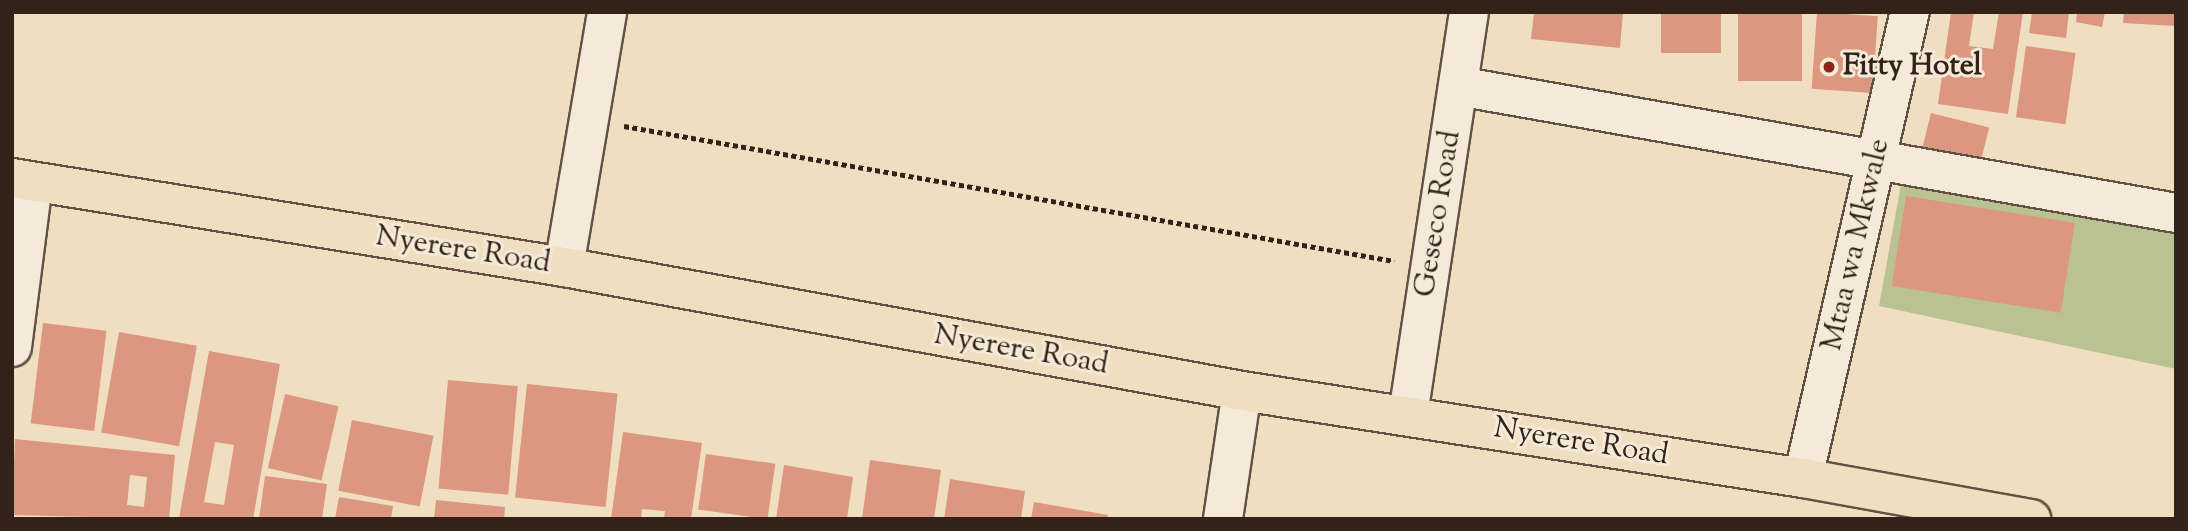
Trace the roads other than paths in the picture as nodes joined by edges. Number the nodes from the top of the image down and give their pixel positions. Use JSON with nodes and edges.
{"nodes":[{"id":1,"x":607,"y":12,"type":"edge"},
{"id":2,"x":1469,"y":12,"type":"edge"},
{"id":3,"x":1910,"y":12,"type":"edge"},
{"id":4,"x":1458,"y":86,"type":"junction"},
{"id":5,"x":1876,"y":162,"type":"junction"},
{"id":6,"x":23,"y":180,"type":"edge"},
{"id":7,"x":2176,"y":213,"type":"edge"},
{"id":8,"x":564,"y":267,"type":"junction"},
{"id":9,"x":12,"y":347,"type":"edge"},
{"id":10,"x":1242,"y":391,"type":"junction"},
{"id":11,"x":1408,"y":415,"type":"junction"},
{"id":12,"x":1803,"y":478,"type":"junction"},
{"id":13,"x":2021,"y":518,"type":"edge"},
{"id":14,"x":1223,"y":519,"type":"edge"}],
"edges":[{"from":1,"to":8,"type":"street"},
{"from":2,"to":4,"type":"street","name":"Geseco Road"},
{"from":3,"to":5,"type":"street","name":"Mtaa wa Mkwale"},
{"from":4,"to":5,"type":"street"},
{"from":4,"to":11,"type":"street","name":"Geseco Road"},
{"from":5,"to":7,"type":"street"},
{"from":5,"to":12,"type":"street","name":"Mtaa wa Mkwale"},
{"from":6,"to":8,"type":"highway","name":"Nyerere Road"},
{"from":6,"to":9,"type":"street"},
{"from":8,"to":10,"type":"highway","name":"Nyerere Road"},
{"from":10,"to":11,"type":"highway","name":"Nyerere Road"},
{"from":10,"to":14,"type":"street"},
{"from":11,"to":12,"type":"highway","name":"Nyerere Road"},
{"from":12,"to":13,"type":"highway","name":"Nyerere Road"}]}
